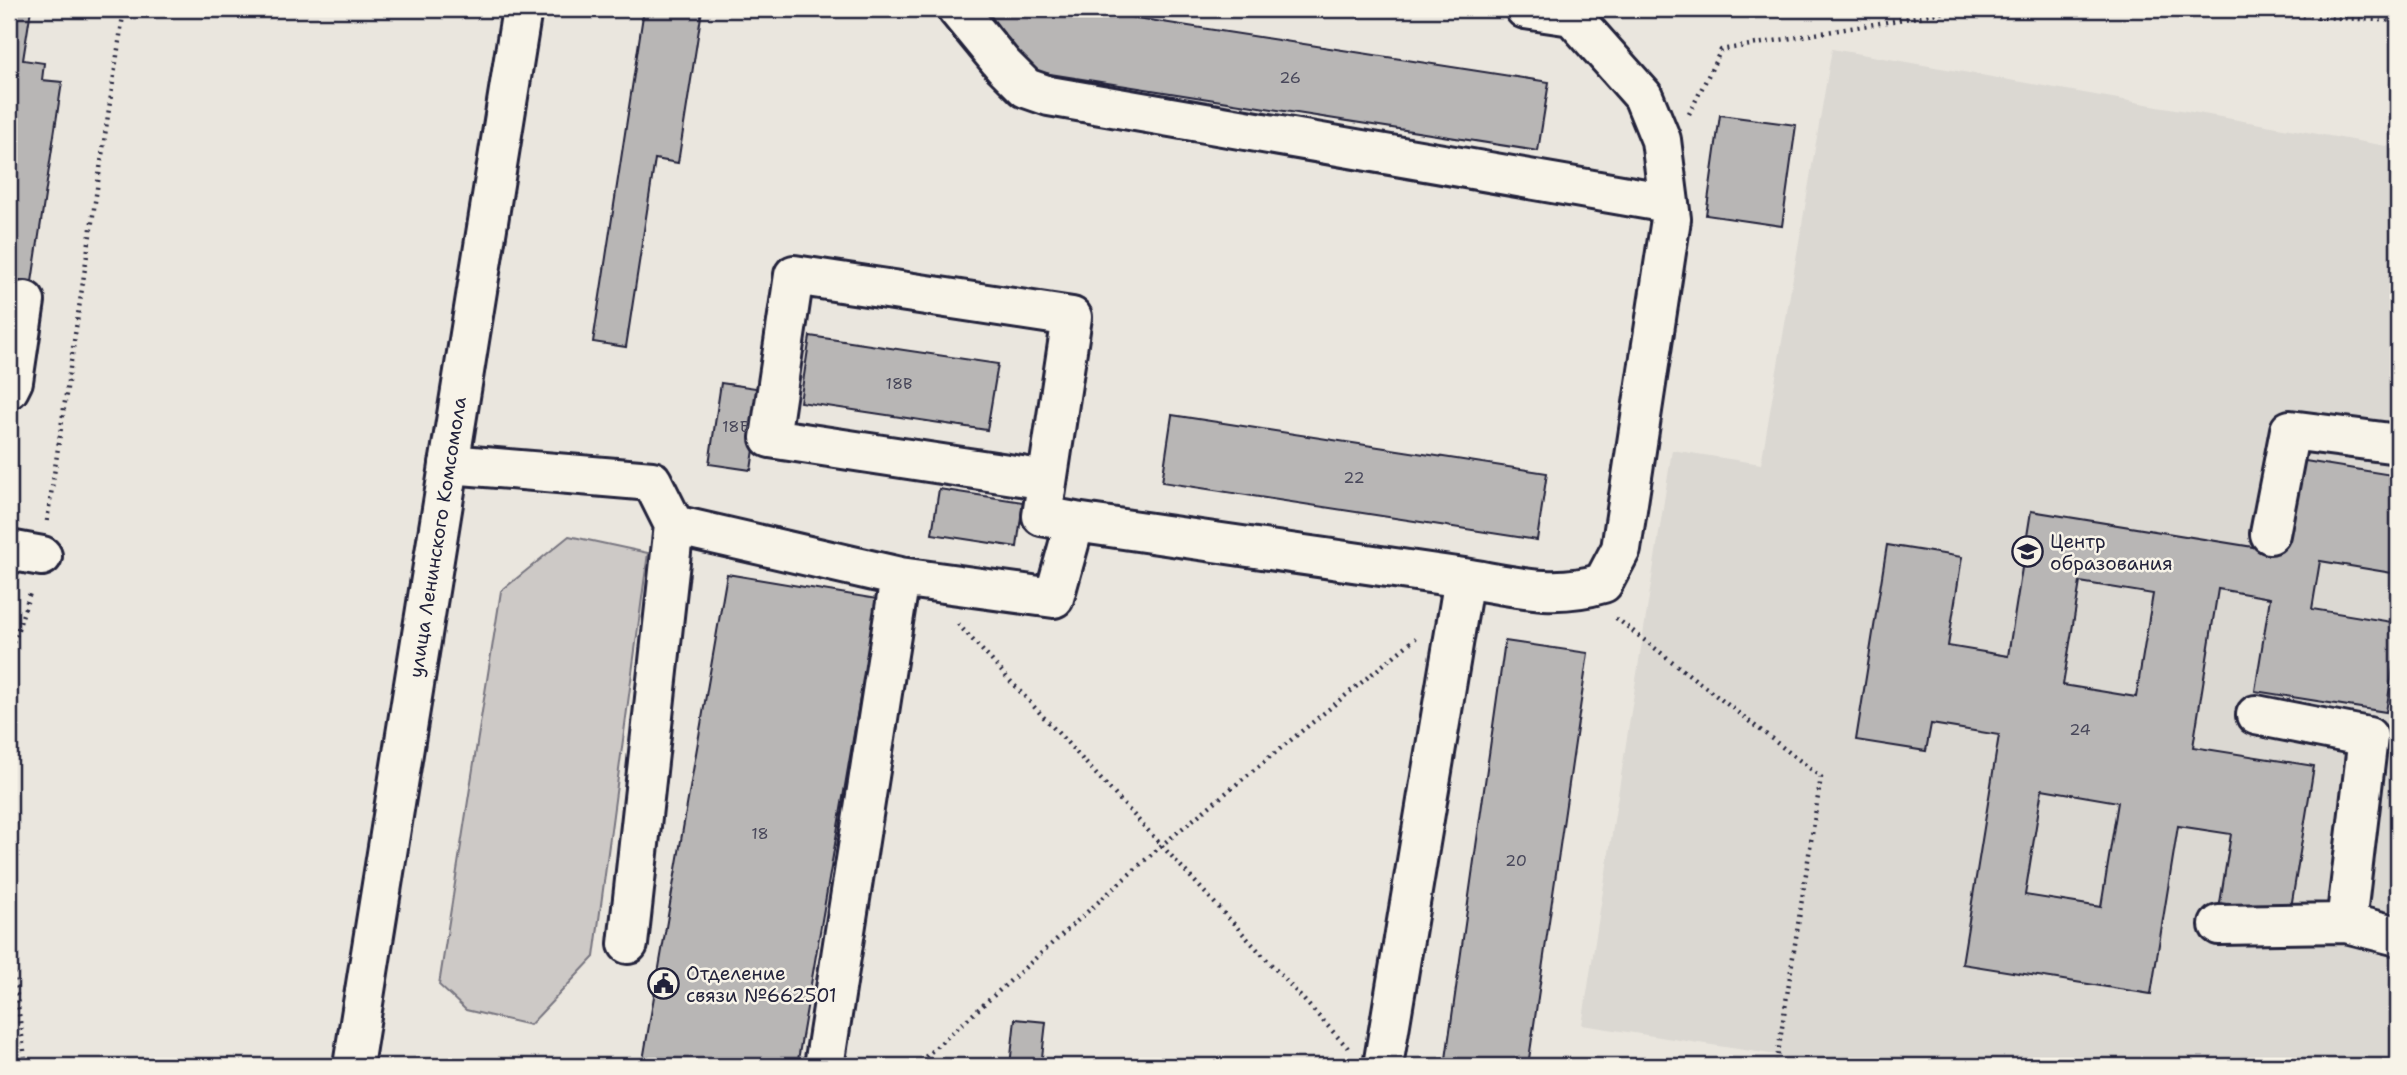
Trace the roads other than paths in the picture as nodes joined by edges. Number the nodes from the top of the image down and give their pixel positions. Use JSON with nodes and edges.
{"nodes":[{"id":1,"x":522,"y":9,"type":"edge"},
{"id":2,"x":957,"y":9,"type":"edge"},
{"id":3,"x":1525,"y":9,"type":"edge"},
{"id":4,"x":1573,"y":12,"type":"edge"},
{"id":5,"x":1668,"y":203,"type":"junction"},
{"id":6,"x":25,"y":301,"type":"dead end"},
{"id":7,"x":9,"y":389,"type":"edge"},
{"id":8,"x":2398,"y":444,"type":"edge"},
{"id":9,"x":449,"y":464,"type":"junction"},
{"id":10,"x":1047,"y":480,"type":"junction"},
{"id":11,"x":1075,"y":522,"type":"junction"},
{"id":12,"x":674,"y":524,"type":"junction"},
{"id":13,"x":2270,"y":534,"type":"dead end"},
{"id":14,"x":900,"y":576,"type":"junction"},
{"id":15,"x":1462,"y":590,"type":"junction"},
{"id":16,"x":2256,"y":715,"type":"dead end"},
{"id":17,"x":2346,"y":923,"type":"junction"},
{"id":18,"x":2219,"y":925,"type":"dead end"},
{"id":19,"x":2398,"y":936,"type":"edge"},
{"id":20,"x":628,"y":944,"type":"dead end"},
{"id":21,"x":1369,"y":1061,"type":"edge"},
{"id":22,"x":353,"y":1066,"type":"edge"},
{"id":23,"x":824,"y":1066,"type":"edge"}],
"edges":[{"from":1,"to":9,"type":"main road","name":"улица Ленинского Комсомола"},
{"from":2,"to":5,"type":"main road"},
{"from":3,"to":4,"type":"main road"},
{"from":4,"to":5,"type":"main road"},
{"from":5,"to":15,"type":"main road"},
{"from":6,"to":7,"type":"main road"},
{"from":8,"to":13,"type":"main road"},
{"from":9,"to":12,"type":"main road"},
{"from":9,"to":22,"type":"main road","name":"улица Ленинского Комсомола"},
{"from":10,"to":10,"type":"main road"},
{"from":10,"to":11,"type":"main road"},
{"from":11,"to":14,"type":"main road"},
{"from":11,"to":15,"type":"main road"},
{"from":12,"to":14,"type":"main road"},
{"from":12,"to":20,"type":"main road"},
{"from":14,"to":23,"type":"main road"},
{"from":15,"to":21,"type":"main road"},
{"from":16,"to":17,"type":"main road"},
{"from":17,"to":18,"type":"main road"},
{"from":17,"to":19,"type":"main road"}]}
